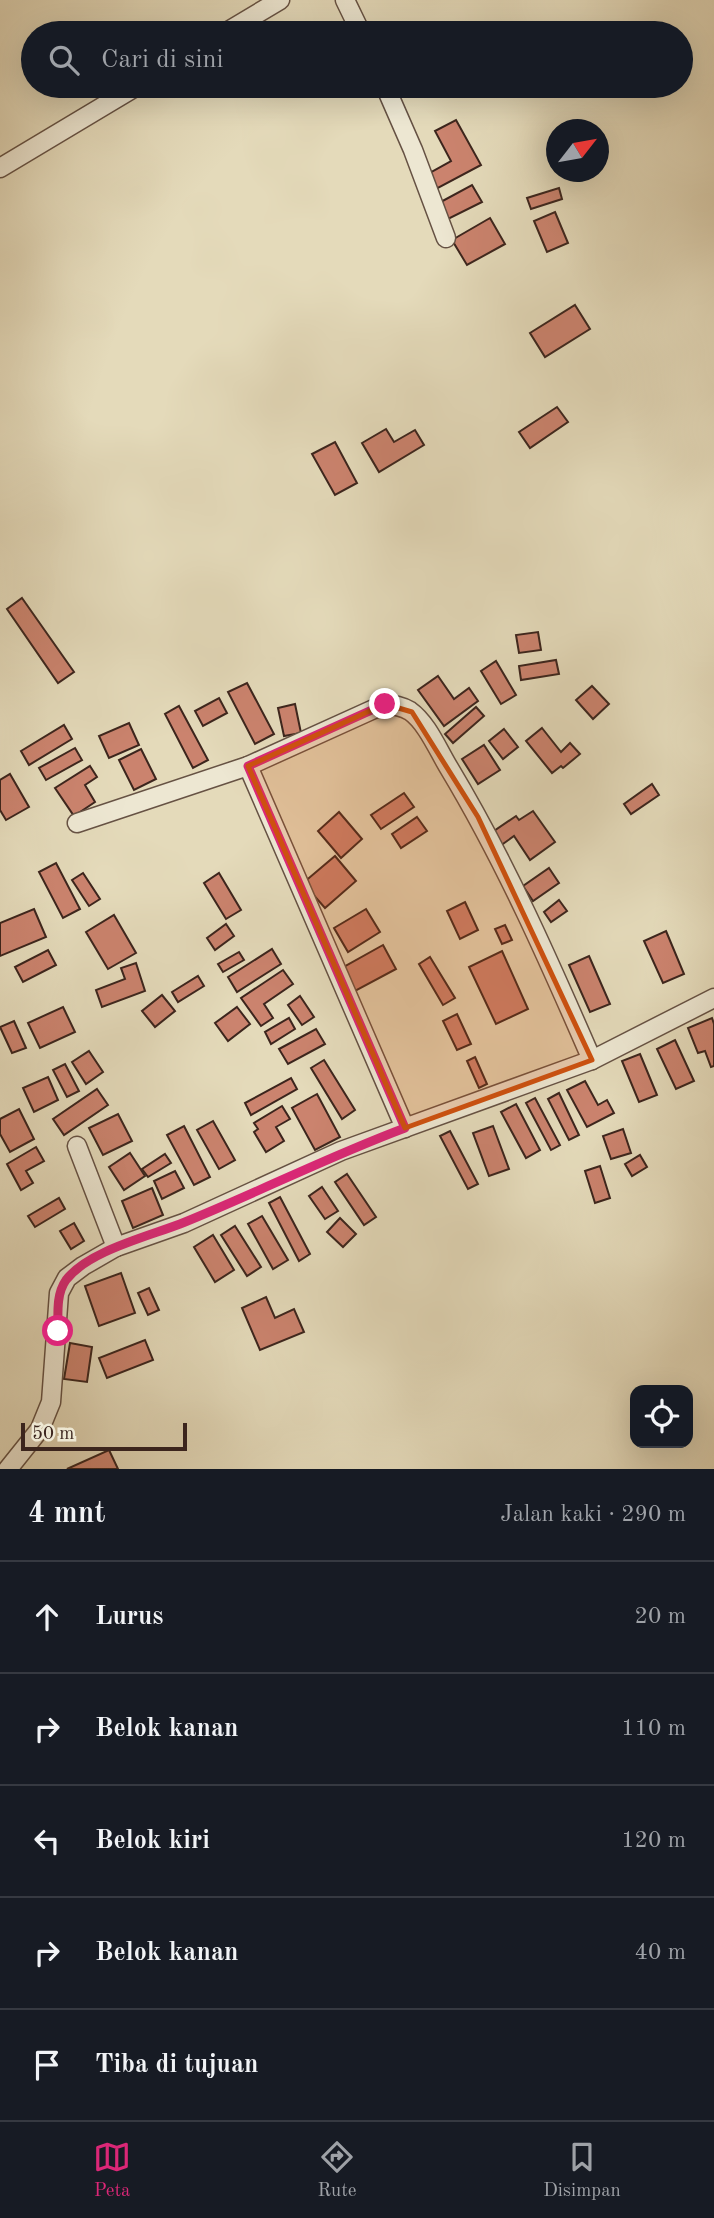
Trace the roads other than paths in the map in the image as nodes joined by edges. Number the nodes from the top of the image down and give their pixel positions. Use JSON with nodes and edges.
{"nodes":[{"id":1,"x":280,"y":0,"type":"edge"},
{"id":2,"x":345,"y":0,"type":"edge"},
{"id":3,"x":245,"y":21,"type":"edge"},
{"id":4,"x":355,"y":21,"type":"edge"},
{"id":5,"x":117,"y":98,"type":"edge"},
{"id":6,"x":390,"y":98,"type":"edge"},
{"id":7,"x":0,"y":168,"type":"edge"},
{"id":8,"x":446,"y":238,"type":"dead end"},
{"id":9,"x":248,"y":766,"type":"junction"},
{"id":10,"x":76,"y":823,"type":"dead end"},
{"id":11,"x":714,"y":998,"type":"edge"},
{"id":12,"x":592,"y":1060,"type":"junction"},
{"id":13,"x":405,"y":1128,"type":"junction"},
{"id":14,"x":77,"y":1146,"type":"dead end"},
{"id":15,"x":116,"y":1247,"type":"junction"},
{"id":16,"x":8,"y":1469,"type":"edge"}],
"edges":[{"from":1,"to":3,"type":"street"},
{"from":2,"to":4,"type":"street"},
{"from":5,"to":7,"type":"street"},
{"from":6,"to":8,"type":"street"},
{"from":9,"to":10,"type":"street"},
{"from":9,"to":12,"type":"street"},
{"from":9,"to":13,"type":"street"},
{"from":11,"to":12,"type":"street"},
{"from":12,"to":13,"type":"street"},
{"from":13,"to":15,"type":"street"},
{"from":14,"to":15,"type":"street"},
{"from":15,"to":16,"type":"street"}]}
